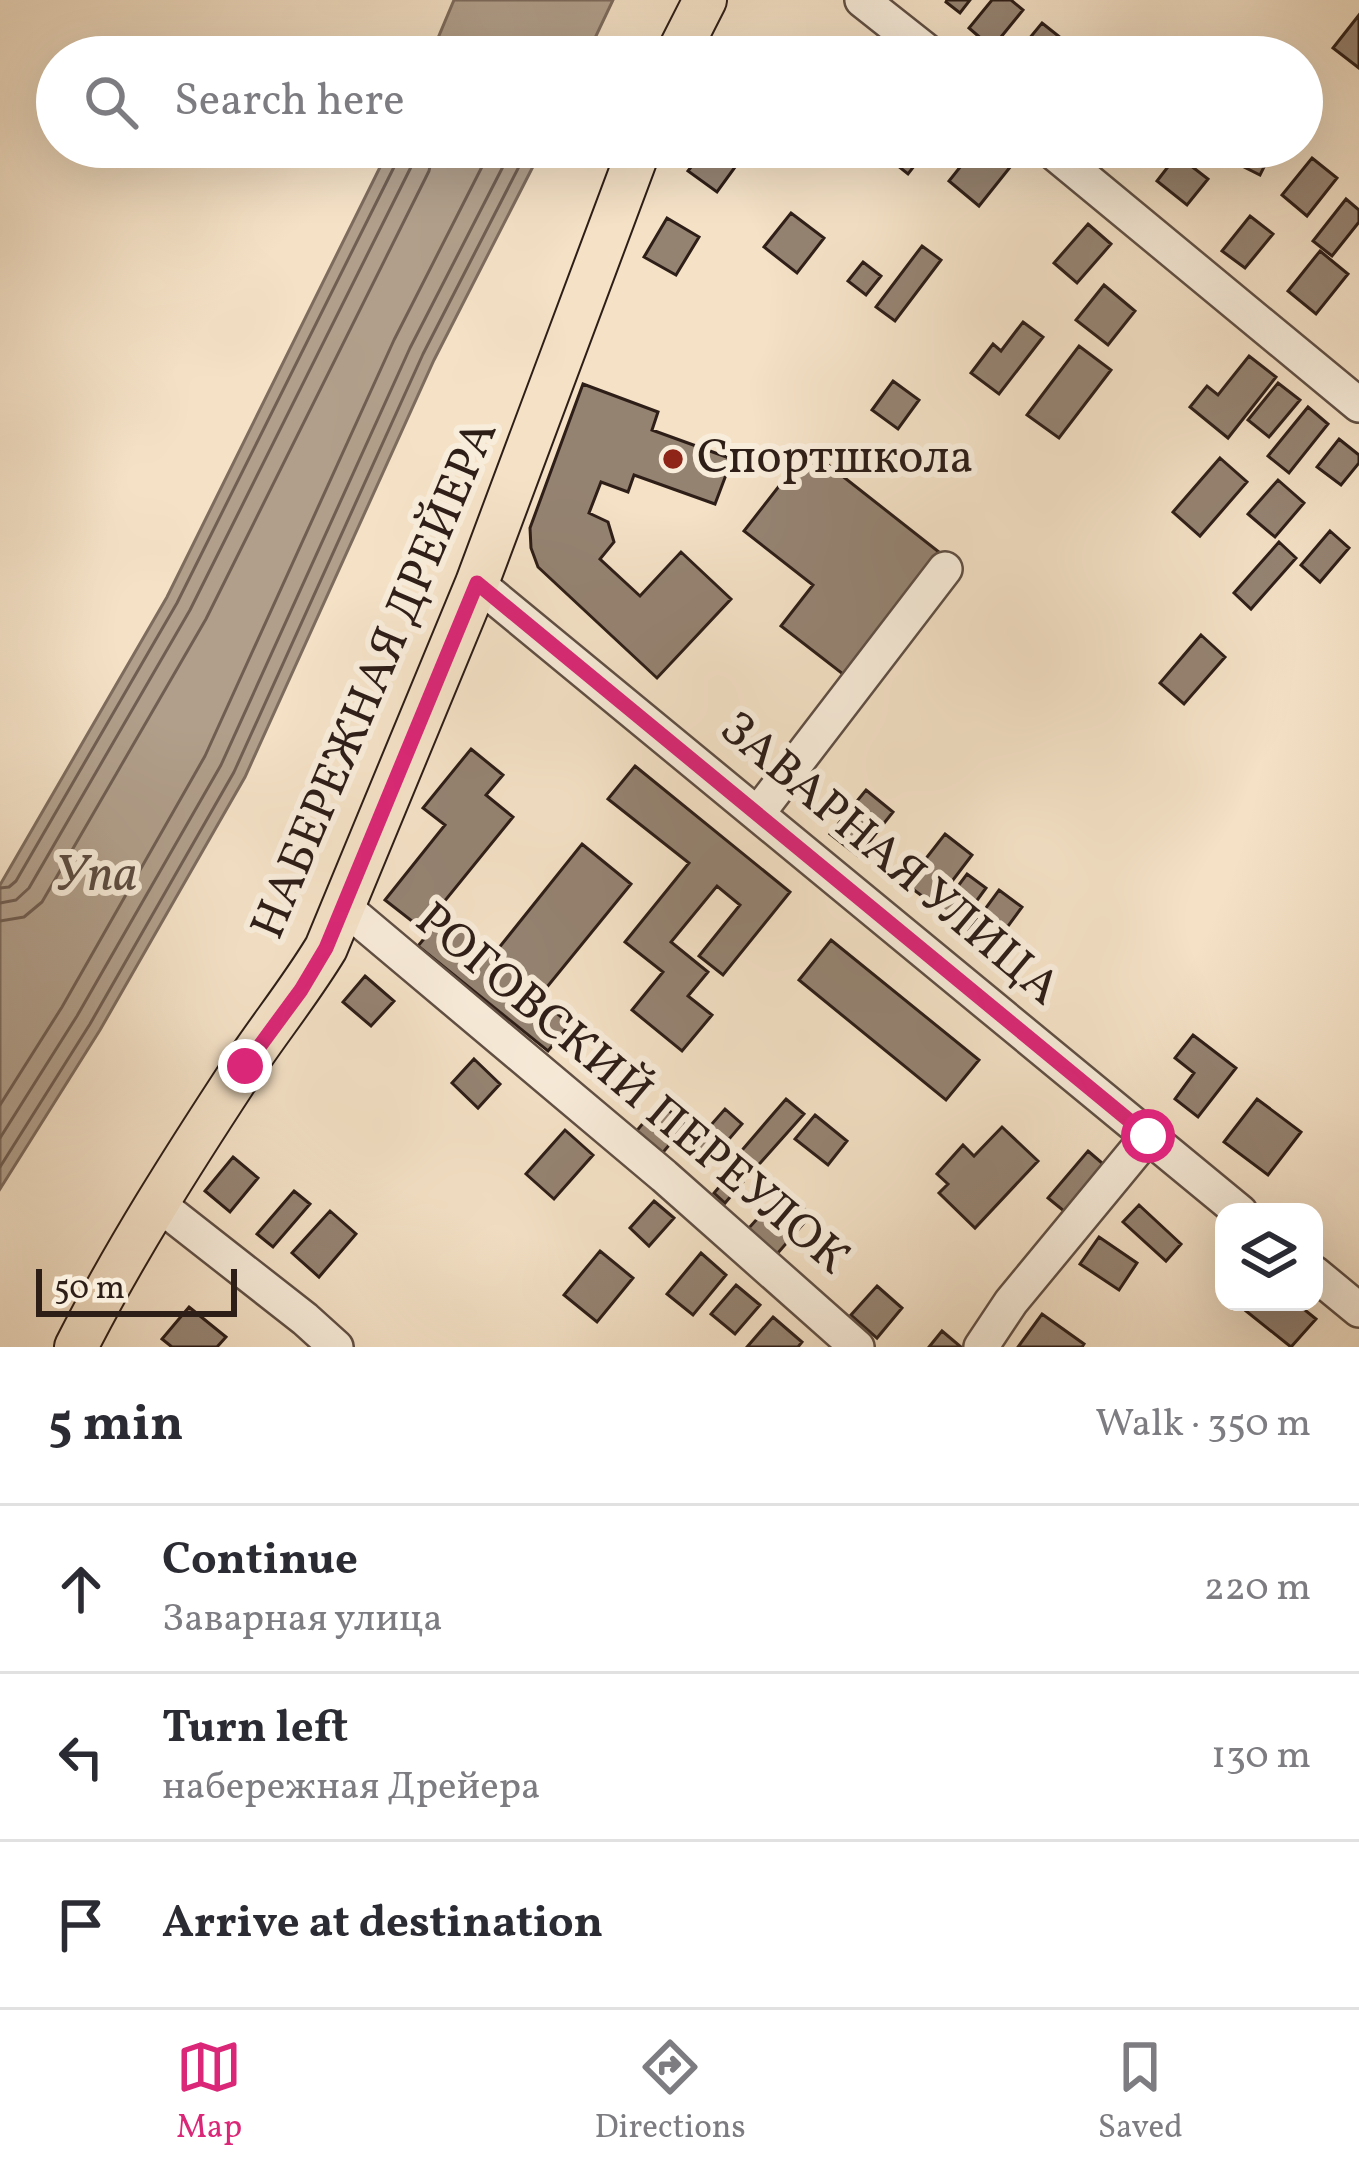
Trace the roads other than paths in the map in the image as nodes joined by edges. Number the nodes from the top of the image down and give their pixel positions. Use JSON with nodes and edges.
{"nodes":[{"id":1,"x":705,"y":0,"type":"edge"},
{"id":2,"x":862,"y":0,"type":"edge"},
{"id":3,"x":687,"y":36,"type":"edge"},
{"id":4,"x":907,"y":36,"type":"edge"},
{"id":5,"x":632,"y":168,"type":"edge"},
{"id":6,"x":1072,"y":168,"type":"edge"},
{"id":7,"x":1359,"y":405,"type":"edge"},
{"id":8,"x":945,"y":569,"type":"dead end"},
{"id":9,"x":477,"y":583,"type":"junction"},
{"id":10,"x":758,"y":813,"type":"junction"},
{"id":11,"x":344,"y":906,"type":"junction"},
{"id":12,"x":1148,"y":1136,"type":"junction"},
{"id":13,"x":157,"y":1203,"type":"junction"},
{"id":14,"x":1229,"y":1203,"type":"edge"},
{"id":15,"x":1323,"y":1280,"type":"edge"},
{"id":16,"x":1359,"y":1310,"type":"edge"},
{"id":17,"x":76,"y":1347,"type":"edge"},
{"id":18,"x":336,"y":1347,"type":"edge"},
{"id":19,"x":857,"y":1347,"type":"edge"},
{"id":20,"x":981,"y":1347,"type":"edge"}],
"edges":[{"from":1,"to":3,"type":"main road"},
{"from":2,"to":4,"type":"street"},
{"from":5,"to":9,"type":"main road","name":"НАБЕРЕЖНАЯ ДРЕЙЕРА"},
{"from":6,"to":7,"type":"street"},
{"from":8,"to":10,"type":"street"},
{"from":9,"to":10,"type":"street","name":"ЗАВАРНАЯ УЛИЦА"},
{"from":9,"to":11,"type":"main road","name":"НАБЕРЕЖНАЯ ДРЕЙЕРА"},
{"from":10,"to":12,"type":"street","name":"ЗАВАРНАЯ УЛИЦА"},
{"from":11,"to":13,"type":"main road","name":"НАБЕРЕЖНАЯ ДРЕЙЕРА"},
{"from":11,"to":19,"type":"street","name":"РОГОВСКИЙ ПЕРЕУЛОК"},
{"from":12,"to":14,"type":"street","name":"ЗАВАРНАЯ УЛИЦА"},
{"from":12,"to":20,"type":"street"},
{"from":13,"to":17,"type":"main road","name":"НАБЕРЕЖНАЯ ДРЕЙЕРА"},
{"from":13,"to":18,"type":"street"},
{"from":15,"to":16,"type":"street"}]}
